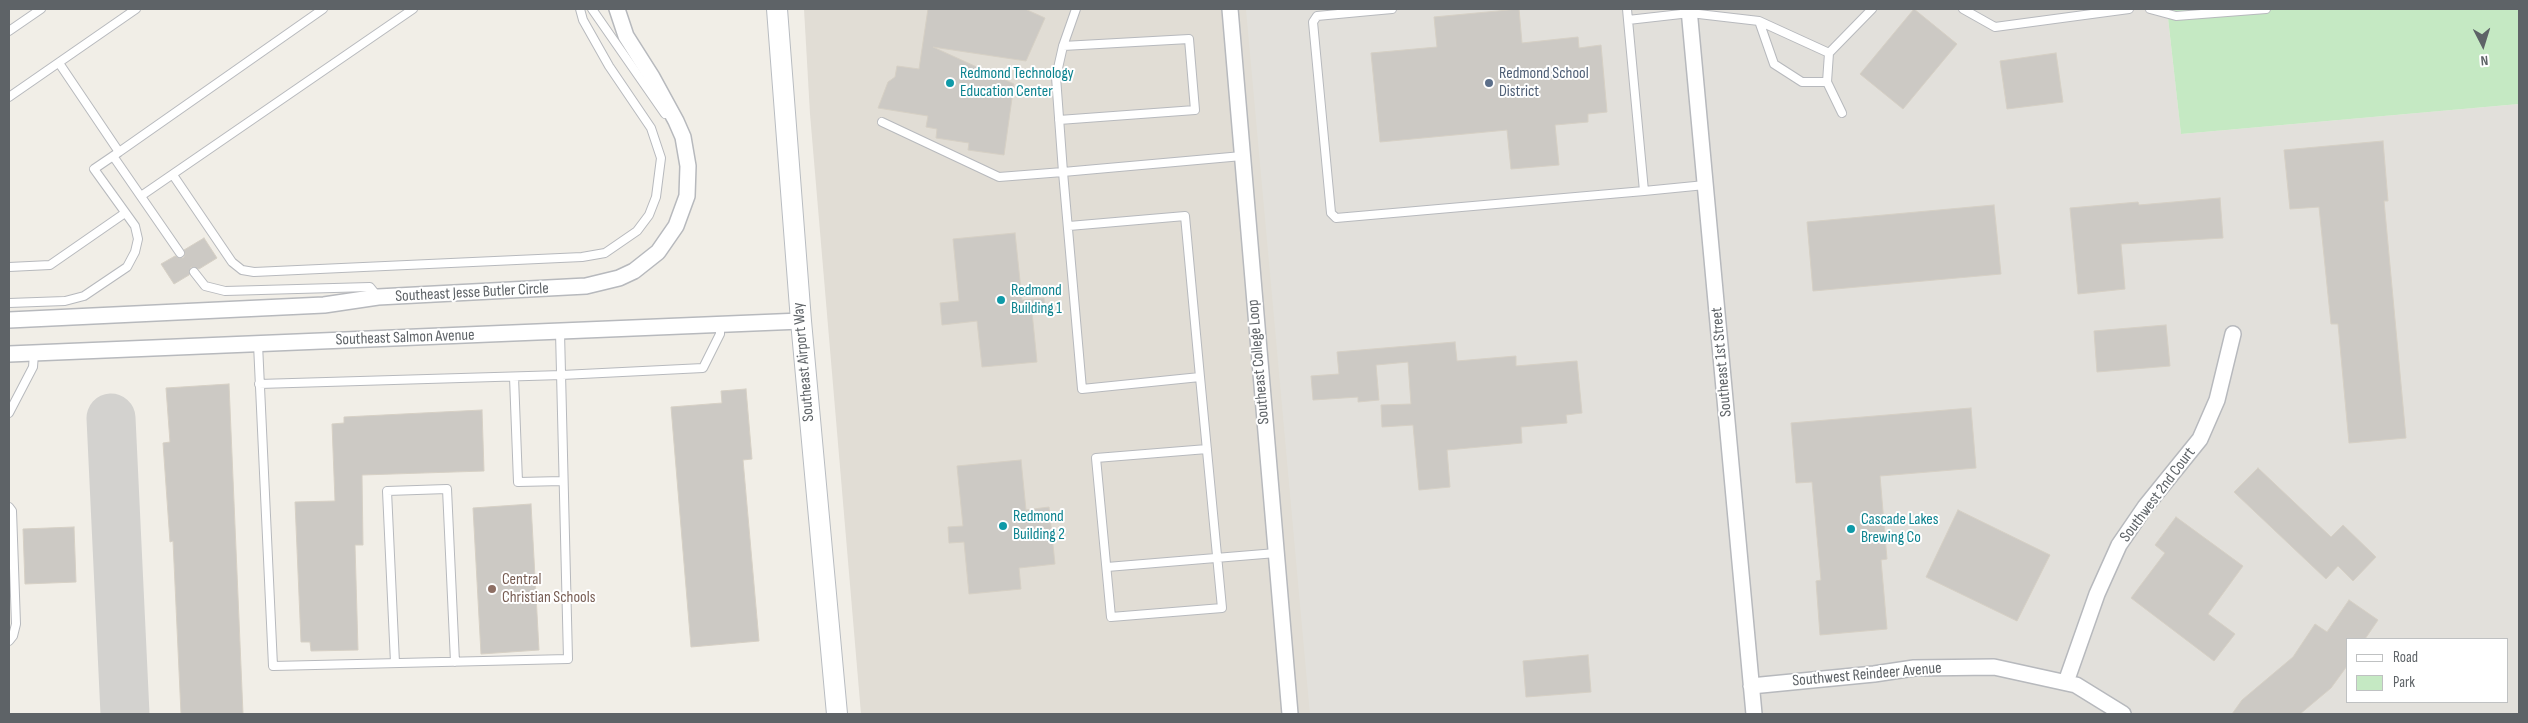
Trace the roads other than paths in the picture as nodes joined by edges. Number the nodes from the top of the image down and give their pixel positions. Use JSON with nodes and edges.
{"nodes":[{"id":1,"x":41,"y":9,"type":"edge"},
{"id":2,"x":136,"y":9,"type":"edge"},
{"id":3,"x":323,"y":9,"type":"edge"},
{"id":4,"x":413,"y":9,"type":"edge"},
{"id":5,"x":580,"y":9,"type":"edge"},
{"id":6,"x":592,"y":9,"type":"edge"},
{"id":7,"x":616,"y":9,"type":"edge"},
{"id":8,"x":778,"y":9,"type":"edge"},
{"id":9,"x":1076,"y":9,"type":"edge"},
{"id":10,"x":1230,"y":9,"type":"edge"},
{"id":11,"x":1392,"y":9,"type":"edge"},
{"id":12,"x":1627,"y":9,"type":"edge"},
{"id":13,"x":1872,"y":9,"type":"edge"},
{"id":14,"x":1963,"y":9,"type":"edge"},
{"id":15,"x":2129,"y":9,"type":"edge"},
{"id":16,"x":2150,"y":9,"type":"edge"},
{"id":17,"x":2266,"y":9,"type":"edge"},
{"id":18,"x":1370,"y":10,"type":"edge"},
{"id":19,"x":1690,"y":11,"type":"edge"},
{"id":20,"x":1628,"y":20,"type":"junction"},
{"id":21,"x":1759,"y":21,"type":"junction"},
{"id":22,"x":9,"y":31,"type":"edge"},
{"id":23,"x":1063,"y":46,"type":"junction"},
{"id":24,"x":1829,"y":53,"type":"junction"},
{"id":25,"x":58,"y":63,"type":"junction"},
{"id":26,"x":1826,"y":82,"type":"junction"},
{"id":27,"x":9,"y":97,"type":"edge"},
{"id":28,"x":1842,"y":113,"type":"dead end"},
{"id":29,"x":1059,"y":120,"type":"junction"},
{"id":30,"x":676,"y":122,"type":"junction"},
{"id":31,"x":882,"y":122,"type":"dead end"},
{"id":32,"x":116,"y":154,"type":"junction"},
{"id":33,"x":1242,"y":156,"type":"junction"},
{"id":34,"x":1063,"y":172,"type":"junction"},
{"id":35,"x":173,"y":175,"type":"junction"},
{"id":36,"x":1705,"y":185,"type":"junction"},
{"id":37,"x":1644,"y":191,"type":"junction"},
{"id":38,"x":141,"y":196,"type":"junction"},
{"id":39,"x":125,"y":213,"type":"junction"},
{"id":40,"x":1069,"y":226,"type":"junction"},
{"id":41,"x":180,"y":252,"type":"dead end"},
{"id":42,"x":9,"y":267,"type":"edge"},
{"id":43,"x":194,"y":272,"type":"dead end"},
{"id":44,"x":378,"y":297,"type":"junction"},
{"id":45,"x":9,"y":303,"type":"edge"},
{"id":46,"x":9,"y":320,"type":"edge"},
{"id":47,"x":801,"y":321,"type":"junction"},
{"id":48,"x":720,"y":325,"type":"junction"},
{"id":49,"x":560,"y":332,"type":"junction"},
{"id":50,"x":2233,"y":334,"type":"dead end"},
{"id":51,"x":258,"y":344,"type":"junction"},
{"id":52,"x":9,"y":354,"type":"edge"},
{"id":53,"x":34,"y":354,"type":"junction"},
{"id":54,"x":562,"y":375,"type":"junction"},
{"id":55,"x":514,"y":376,"type":"junction"},
{"id":56,"x":1200,"y":377,"type":"junction"},
{"id":57,"x":259,"y":384,"type":"junction"},
{"id":58,"x":9,"y":413,"type":"edge"},
{"id":59,"x":1207,"y":449,"type":"junction"},
{"id":60,"x":563,"y":480,"type":"junction"},
{"id":61,"x":9,"y":507,"type":"edge"},
{"id":62,"x":1276,"y":553,"type":"junction"},
{"id":63,"x":1217,"y":557,"type":"junction"},
{"id":64,"x":1106,"y":567,"type":"junction"},
{"id":65,"x":9,"y":641,"type":"edge"},
{"id":66,"x":455,"y":662,"type":"junction"},
{"id":67,"x":395,"y":663,"type":"junction"},
{"id":68,"x":2066,"y":682,"type":"junction"},
{"id":69,"x":1751,"y":686,"type":"junction"},
{"id":70,"x":837,"y":714,"type":"edge"},
{"id":71,"x":1290,"y":714,"type":"edge"},
{"id":72,"x":1754,"y":714,"type":"edge"},
{"id":73,"x":2123,"y":714,"type":"edge"}],
"edges":[{"from":1,"to":22,"type":"lane"},
{"from":2,"to":25,"type":"lane"},
{"from":3,"to":32,"type":"lane"},
{"from":4,"to":35,"type":"lane"},
{"from":5,"to":35,"type":"lane"},
{"from":6,"to":30,"type":"lane"},
{"from":7,"to":30,"type":"street","name":"Southeast Jesse Butler Circle"},
{"from":8,"to":47,"type":"main road","name":"Southeast Airport Way"},
{"from":9,"to":23,"type":"lane"},
{"from":10,"to":33,"type":"street","name":"Southeast College Loop"},
{"from":11,"to":18,"type":"lane"},
{"from":12,"to":20,"type":"lane"},
{"from":13,"to":24,"type":"lane"},
{"from":14,"to":15,"type":"lane"},
{"from":16,"to":17,"type":"lane"},
{"from":18,"to":37,"type":"lane"},
{"from":19,"to":20,"type":"lane"},
{"from":19,"to":21,"type":"lane"},
{"from":19,"to":36,"type":"street","name":"Southeast 1st Street"},
{"from":20,"to":37,"type":"lane"},
{"from":21,"to":24,"type":"lane"},
{"from":21,"to":26,"type":"lane"},
{"from":23,"to":29,"type":"lane"},
{"from":23,"to":29,"type":"lane"},
{"from":24,"to":26,"type":"lane"},
{"from":25,"to":27,"type":"lane"},
{"from":25,"to":32,"type":"lane"},
{"from":26,"to":28,"type":"lane"},
{"from":29,"to":34,"type":"lane"},
{"from":30,"to":44,"type":"street","name":"Southeast Jesse Butler Circle"},
{"from":31,"to":34,"type":"lane"},
{"from":32,"to":38,"type":"lane"},
{"from":32,"to":39,"type":"lane"},
{"from":33,"to":34,"type":"lane"},
{"from":33,"to":62,"type":"street","name":"Southeast College Loop"},
{"from":34,"to":40,"type":"lane"},
{"from":35,"to":38,"type":"lane"},
{"from":36,"to":37,"type":"lane"},
{"from":36,"to":69,"type":"street","name":"Southeast 1st Street"},
{"from":38,"to":41,"type":"lane"},
{"from":39,"to":42,"type":"lane"},
{"from":39,"to":45,"type":"lane"},
{"from":40,"to":56,"type":"lane"},
{"from":40,"to":56,"type":"lane"},
{"from":43,"to":44,"type":"lane"},
{"from":44,"to":46,"type":"street","name":"Southeast Jesse Butler Circle"},
{"from":47,"to":48,"type":"street","name":"Southeast Salmon Avenue"},
{"from":47,"to":70,"type":"main road","name":"Southeast Airport Way"},
{"from":48,"to":49,"type":"street","name":"Southeast Salmon Avenue"},
{"from":48,"to":54,"type":"lane"},
{"from":49,"to":51,"type":"street","name":"Southeast Salmon Avenue"},
{"from":49,"to":54,"type":"lane"},
{"from":50,"to":68,"type":"street","name":"Southwest 2nd Court"},
{"from":51,"to":53,"type":"street","name":"Southeast Salmon Avenue"},
{"from":51,"to":57,"type":"lane"},
{"from":52,"to":53,"type":"street","name":"Southeast Salmon Avenue"},
{"from":53,"to":58,"type":"lane"},
{"from":54,"to":55,"type":"lane"},
{"from":54,"to":60,"type":"lane"},
{"from":55,"to":57,"type":"lane"},
{"from":55,"to":60,"type":"lane"},
{"from":56,"to":59,"type":"lane"},
{"from":57,"to":67,"type":"lane"},
{"from":59,"to":63,"type":"lane"},
{"from":59,"to":64,"type":"lane"},
{"from":60,"to":66,"type":"lane"},
{"from":61,"to":65,"type":"lane"},
{"from":62,"to":63,"type":"lane"},
{"from":62,"to":71,"type":"street","name":"Southeast College Loop"},
{"from":63,"to":64,"type":"lane"},
{"from":63,"to":64,"type":"lane"},
{"from":66,"to":67,"type":"lane"},
{"from":66,"to":67,"type":"lane"},
{"from":68,"to":69,"type":"street","name":"Southwest Reindeer Avenue"},
{"from":68,"to":73,"type":"street","name":"Southwest Reindeer Avenue"},
{"from":69,"to":72,"type":"street","name":"Southeast 1st Street"}]}
